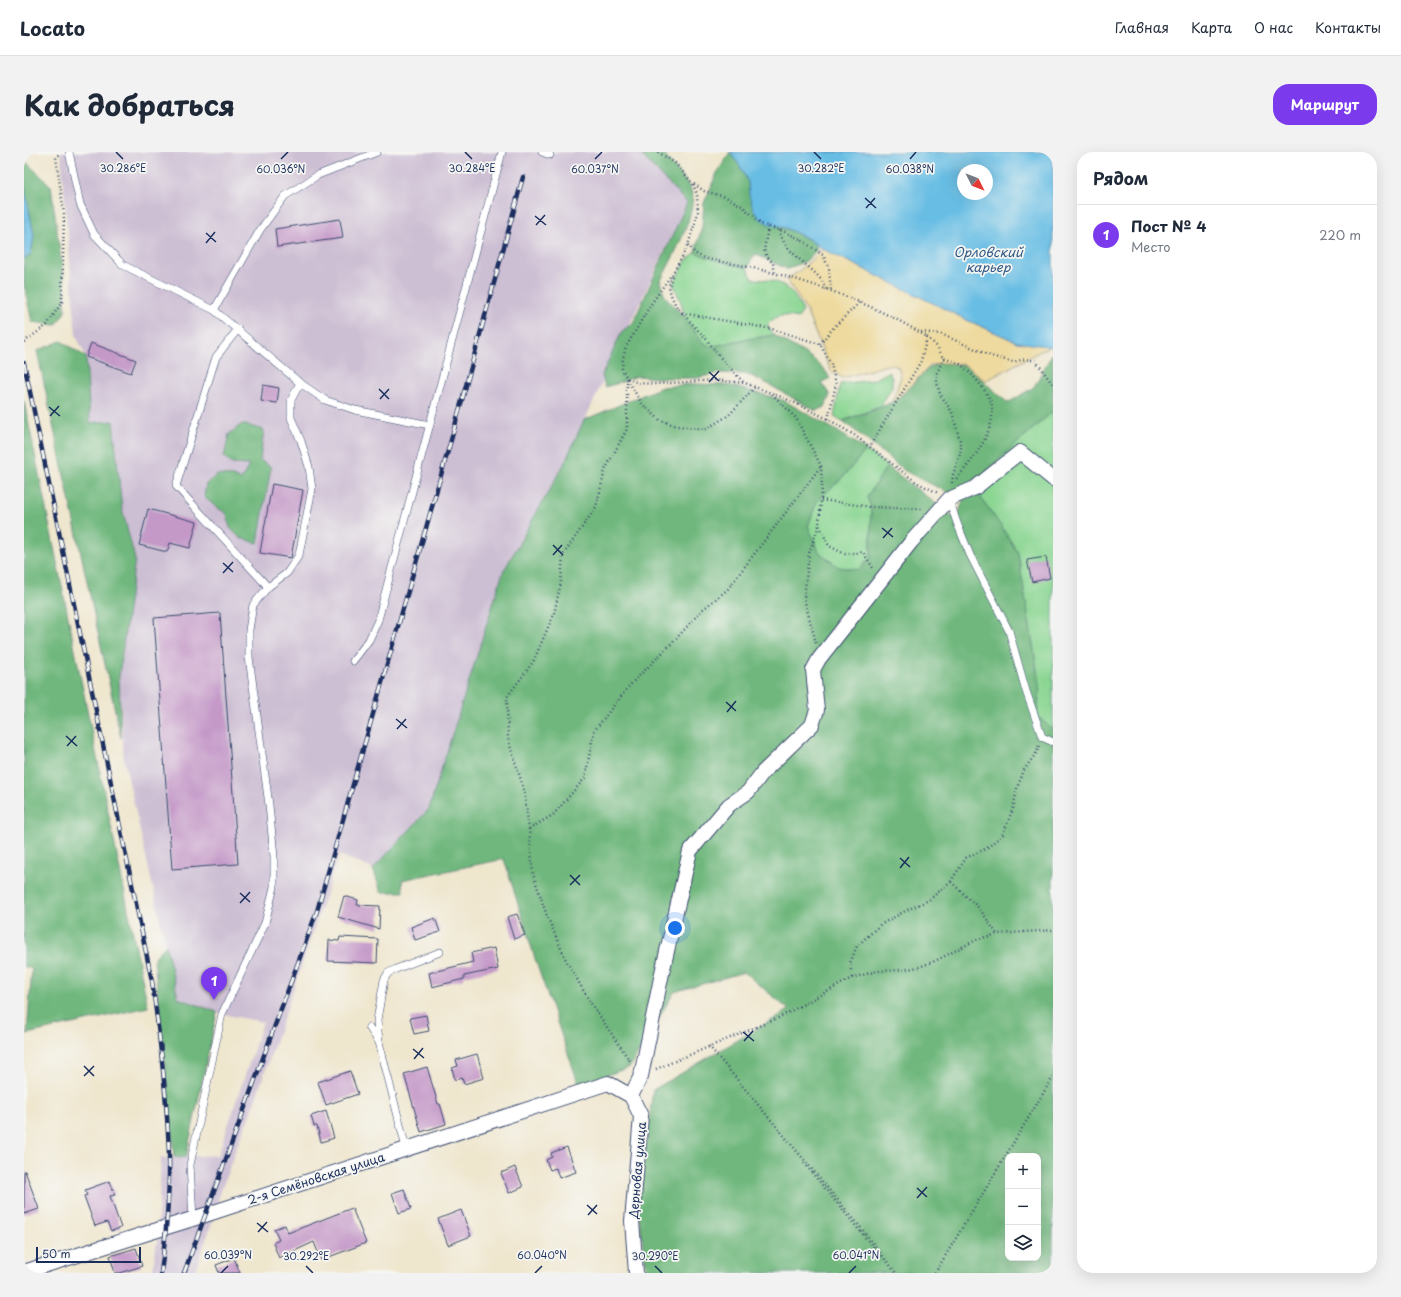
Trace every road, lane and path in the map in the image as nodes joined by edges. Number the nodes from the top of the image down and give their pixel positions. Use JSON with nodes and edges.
{"nodes":[{"id":1,"x":60,"y":152,"type":"edge"},
{"id":2,"x":69,"y":152,"type":"edge"},
{"id":3,"x":377,"y":152,"type":"edge"},
{"id":4,"x":502,"y":152,"type":"edge"},
{"id":5,"x":542,"y":152,"type":"edge"},
{"id":6,"x":658,"y":152,"type":"edge"},
{"id":7,"x":550,"y":155,"type":"dead end"},
{"id":8,"x":694,"y":184,"type":"junction"},
{"id":9,"x":768,"y":227,"type":"junction"},
{"id":10,"x":779,"y":230,"type":"junction"},
{"id":11,"x":688,"y":245,"type":"junction"},
{"id":12,"x":775,"y":273,"type":"junction"},
{"id":13,"x":672,"y":274,"type":"junction"},
{"id":14,"x":828,"y":290,"type":"junction"},
{"id":15,"x":831,"y":292,"type":"junction"},
{"id":16,"x":860,"y":302,"type":"junction"},
{"id":17,"x":214,"y":310,"type":"junction"},
{"id":18,"x":682,"y":313,"type":"junction"},
{"id":19,"x":238,"y":329,"type":"junction"},
{"id":20,"x":918,"y":331,"type":"junction"},
{"id":21,"x":927,"y":337,"type":"junction"},
{"id":22,"x":24,"y":342,"type":"edge"},
{"id":23,"x":820,"y":344,"type":"junction"},
{"id":24,"x":944,"y":358,"type":"junction"},
{"id":25,"x":627,"y":378,"type":"junction"},
{"id":26,"x":300,"y":383,"type":"junction"},
{"id":27,"x":745,"y":383,"type":"junction"},
{"id":28,"x":1053,"y":385,"type":"edge"},
{"id":29,"x":755,"y":387,"type":"junction"},
{"id":30,"x":770,"y":393,"type":"junction"},
{"id":31,"x":828,"y":419,"type":"junction"},
{"id":32,"x":430,"y":425,"type":"junction"},
{"id":33,"x":870,"y":446,"type":"junction"},
{"id":34,"x":821,"y":466,"type":"junction"},
{"id":35,"x":1053,"y":479,"type":"edge"},
{"id":36,"x":949,"y":499,"type":"junction"},
{"id":37,"x":821,"y":500,"type":"junction"},
{"id":38,"x":940,"y":510,"type":"junction"},
{"id":39,"x":819,"y":525,"type":"junction"},
{"id":40,"x":871,"y":574,"type":"dead end"},
{"id":41,"x":268,"y":587,"type":"junction"},
{"id":42,"x":819,"y":659,"type":"junction"},
{"id":43,"x":353,"y":661,"type":"dead end"},
{"id":44,"x":1042,"y":737,"type":"junction"},
{"id":45,"x":1053,"y":742,"type":"edge"},
{"id":46,"x":529,"y":829,"type":"junction"},
{"id":47,"x":951,"y":881,"type":"junction"},
{"id":48,"x":1053,"y":930,"type":"edge"},
{"id":49,"x":997,"y":934,"type":"junction"},
{"id":50,"x":440,"y":952,"type":"dead end"},
{"id":51,"x":852,"y":978,"type":"junction"},
{"id":52,"x":369,"y":1027,"type":"dead end"},
{"id":53,"x":379,"y":1042,"type":"junction"},
{"id":54,"x":709,"y":1046,"type":"junction"},
{"id":55,"x":641,"y":1076,"type":"junction"},
{"id":56,"x":1053,"y":1077,"type":"edge"},
{"id":57,"x":631,"y":1096,"type":"junction"},
{"id":58,"x":406,"y":1148,"type":"junction"},
{"id":59,"x":193,"y":1219,"type":"junction"},
{"id":60,"x":24,"y":1272,"type":"edge"},
{"id":61,"x":636,"y":1273,"type":"edge"},
{"id":62,"x":895,"y":1273,"type":"edge"},
{"id":63,"x":935,"y":1273,"type":"edge"}],
"edges":[{"from":1,"to":22,"type":"path"},
{"from":2,"to":17,"type":"lane"},
{"from":3,"to":17,"type":"lane"},
{"from":4,"to":32,"type":"lane"},
{"from":5,"to":7,"type":"lane"},
{"from":6,"to":8,"type":"path"},
{"from":8,"to":9,"type":"path"},
{"from":8,"to":11,"type":"path"},
{"from":9,"to":10,"type":"path"},
{"from":9,"to":12,"type":"path"},
{"from":10,"to":14,"type":"path"},
{"from":10,"to":15,"type":"path"},
{"from":11,"to":12,"type":"path"},
{"from":11,"to":13,"type":"path"},
{"from":12,"to":14,"type":"path"},
{"from":13,"to":18,"type":"path"},
{"from":13,"to":25,"type":"path"},
{"from":14,"to":15,"type":"path"},
{"from":15,"to":16,"type":"path"},
{"from":16,"to":20,"type":"path"},
{"from":16,"to":23,"type":"path"},
{"from":17,"to":19,"type":"lane"},
{"from":18,"to":23,"type":"path"},
{"from":18,"to":27,"type":"path"},
{"from":19,"to":26,"type":"lane"},
{"from":19,"to":41,"type":"lane"},
{"from":20,"to":21,"type":"path"},
{"from":20,"to":28,"type":"path"},
{"from":21,"to":24,"type":"path"},
{"from":21,"to":33,"type":"path"},
{"from":23,"to":31,"type":"path"},
{"from":24,"to":24,"type":"path"},
{"from":25,"to":27,"type":"path"},
{"from":25,"to":29,"type":"path"},
{"from":25,"to":46,"type":"path"},
{"from":26,"to":32,"type":"lane"},
{"from":26,"to":41,"type":"lane"},
{"from":27,"to":29,"type":"path"},
{"from":29,"to":30,"type":"path"},
{"from":30,"to":31,"type":"path"},
{"from":30,"to":34,"type":"path"},
{"from":31,"to":33,"type":"path"},
{"from":32,"to":43,"type":"lane"},
{"from":33,"to":36,"type":"path"},
{"from":34,"to":37,"type":"path"},
{"from":34,"to":46,"type":"path"},
{"from":35,"to":36,"type":"street"},
{"from":36,"to":38,"type":"street"},
{"from":36,"to":44,"type":"lane"},
{"from":37,"to":38,"type":"path"},
{"from":37,"to":39,"type":"path"},
{"from":38,"to":42,"type":"street"},
{"from":39,"to":40,"type":"path"},
{"from":39,"to":42,"type":"path"},
{"from":41,"to":59,"type":"lane"},
{"from":42,"to":55,"type":"street"},
{"from":44,"to":45,"type":"lane"},
{"from":44,"to":47,"type":"path"},
{"from":46,"to":55,"type":"path"},
{"from":47,"to":49,"type":"path"},
{"from":47,"to":51,"type":"path"},
{"from":48,"to":49,"type":"path"},
{"from":49,"to":51,"type":"path"},
{"from":50,"to":53,"type":"lane"},
{"from":51,"to":54,"type":"path"},
{"from":52,"to":53,"type":"lane"},
{"from":53,"to":58,"type":"lane"},
{"from":54,"to":55,"type":"path"},
{"from":54,"to":62,"type":"path"},
{"from":55,"to":57,"type":"street"},
{"from":56,"to":63,"type":"path"},
{"from":57,"to":58,"type":"street","name":"2-я Семёновская улица"},
{"from":57,"to":61,"type":"street","name":"Дерновая улица"},
{"from":58,"to":59,"type":"street","name":"2-я Семёновская улица"},
{"from":59,"to":60,"type":"street","name":"2-я Семёновская улица"}]}
